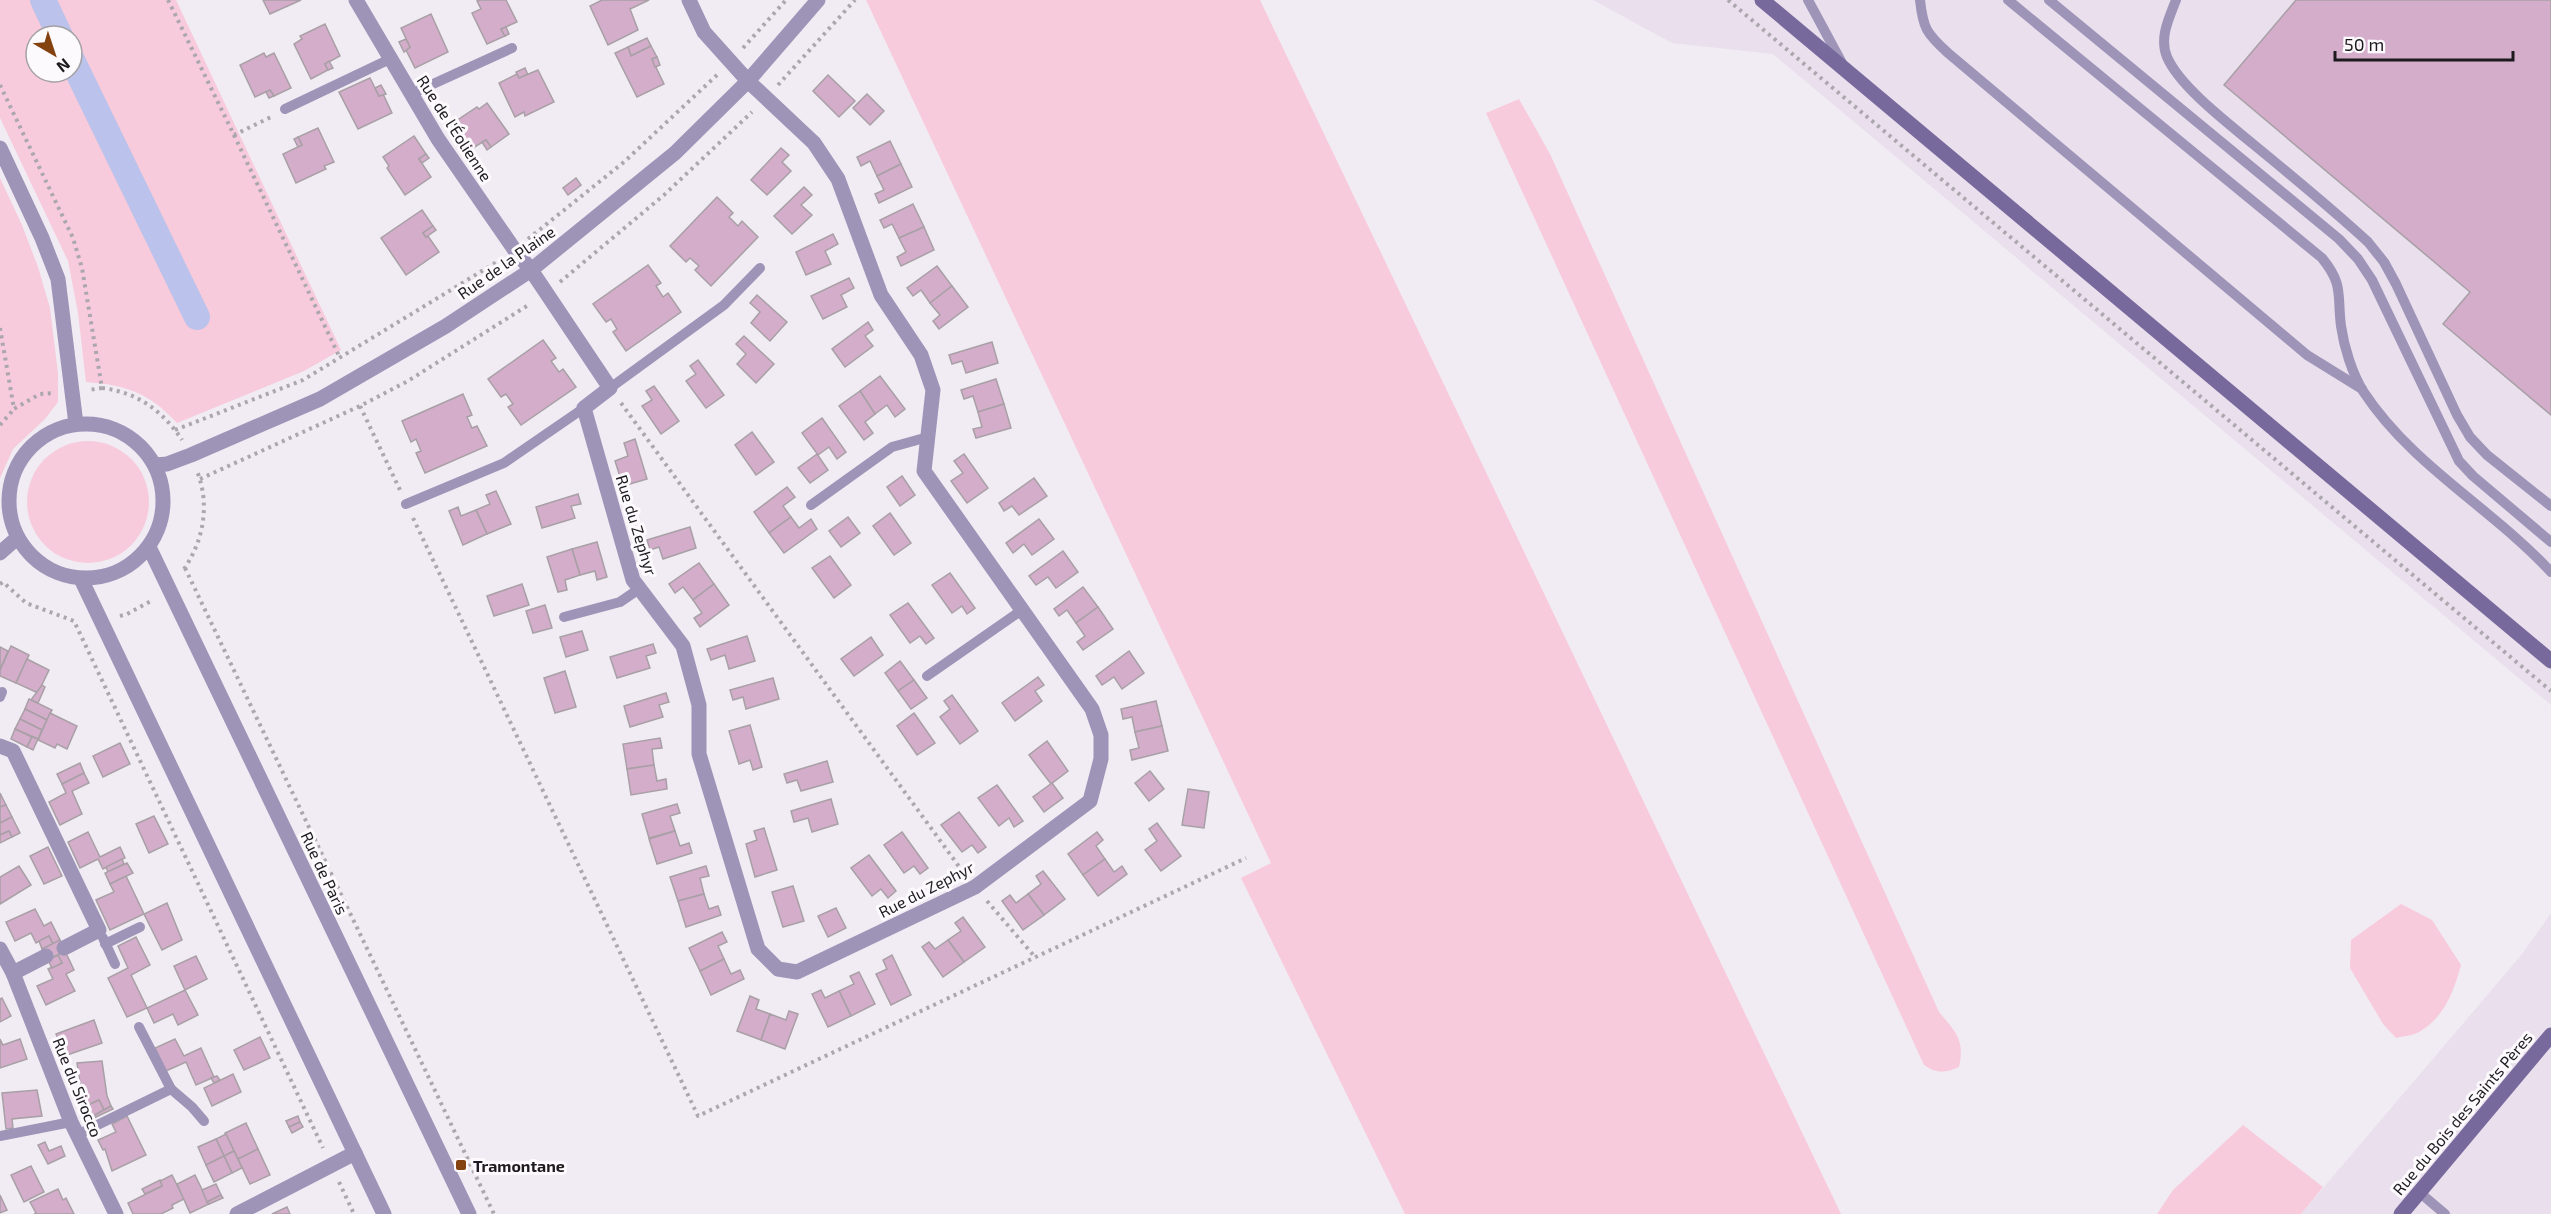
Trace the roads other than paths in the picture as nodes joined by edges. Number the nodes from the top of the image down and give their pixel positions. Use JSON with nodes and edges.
{"nodes":[{"id":1,"x":356,"y":0,"type":"edge"},
{"id":2,"x":688,"y":0,"type":"edge"},
{"id":3,"x":818,"y":0,"type":"edge"},
{"id":4,"x":1762,"y":0,"type":"edge"},
{"id":5,"x":1808,"y":0,"type":"edge"},
{"id":6,"x":1920,"y":0,"type":"edge"},
{"id":7,"x":2008,"y":0,"type":"edge"},
{"id":8,"x":2049,"y":0,"type":"edge"},
{"id":9,"x":2176,"y":0,"type":"edge"},
{"id":10,"x":512,"y":48,"type":"dead end"},
{"id":11,"x":390,"y":59,"type":"junction"},
{"id":12,"x":1847,"y":71,"type":"junction"},
{"id":13,"x":748,"y":81,"type":"junction"},
{"id":14,"x":411,"y":94,"type":"junction"},
{"id":15,"x":285,"y":110,"type":"road end"},
{"id":16,"x":0,"y":148,"type":"edge"},
{"id":17,"x":760,"y":268,"type":"dead end"},
{"id":18,"x":531,"y":270,"type":"junction"},
{"id":19,"x":610,"y":388,"type":"junction"},
{"id":20,"x":2362,"y":389,"type":"junction"},
{"id":21,"x":584,"y":408,"type":"junction"},
{"id":22,"x":76,"y":424,"type":"junction"},
{"id":23,"x":928,"y":437,"type":"junction"},
{"id":24,"x":155,"y":465,"type":"junction"},
{"id":25,"x":406,"y":504,"type":"dead end"},
{"id":26,"x":812,"y":505,"type":"dead end"},
{"id":27,"x":2551,"y":506,"type":"edge"},
{"id":28,"x":17,"y":538,"type":"junction"},
{"id":29,"x":2551,"y":542,"type":"edge"},
{"id":30,"x":149,"y":547,"type":"junction"},
{"id":31,"x":0,"y":553,"type":"edge"},
{"id":32,"x":2551,"y":572,"type":"edge"},
{"id":33,"x":81,"y":579,"type":"junction"},
{"id":34,"x":639,"y":588,"type":"junction"},
{"id":35,"x":1022,"y":610,"type":"junction"},
{"id":36,"x":564,"y":617,"type":"dead end"},
{"id":37,"x":2551,"y":661,"type":"edge"},
{"id":38,"x":927,"y":676,"type":"dead end"},
{"id":39,"x":0,"y":746,"type":"edge"},
{"id":40,"x":140,"y":927,"type":"dead end"},
{"id":41,"x":102,"y":937,"type":"junction"},
{"id":42,"x":64,"y":948,"type":"dead end"},
{"id":43,"x":0,"y":949,"type":"edge"},
{"id":44,"x":46,"y":956,"type":"dead end"},
{"id":45,"x":115,"y":964,"type":"dead end"},
{"id":46,"x":13,"y":972,"type":"junction"},
{"id":47,"x":139,"y":1027,"type":"dead end"},
{"id":48,"x":2551,"y":1035,"type":"edge"},
{"id":49,"x":171,"y":1089,"type":"junction"},
{"id":50,"x":204,"y":1121,"type":"dead end"},
{"id":51,"x":74,"y":1128,"type":"junction"},
{"id":52,"x":0,"y":1136,"type":"edge"},
{"id":53,"x":355,"y":1153,"type":"junction"},
{"id":54,"x":2419,"y":1192,"type":"junction"},
{"id":55,"x":116,"y":1214,"type":"edge"},
{"id":56,"x":237,"y":1214,"type":"edge"},
{"id":57,"x":384,"y":1214,"type":"edge"},
{"id":58,"x":469,"y":1214,"type":"edge"},
{"id":59,"x":2401,"y":1214,"type":"edge"},
{"id":60,"x":2445,"y":1214,"type":"edge"}],
"edges":[{"from":1,"to":11,"type":"street","name":"Rue de l'Éolienne"},
{"from":2,"to":13,"type":"street"},
{"from":3,"to":13,"type":"street","name":"Rue de la Plaine"},
{"from":4,"to":12,"type":"street"},
{"from":5,"to":12,"type":"lane"},
{"from":6,"to":20,"type":"lane"},
{"from":7,"to":20,"type":"lane"},
{"from":8,"to":29,"type":"lane"},
{"from":9,"to":27,"type":"lane"},
{"from":10,"to":14,"type":"lane"},
{"from":11,"to":14,"type":"street","name":"Rue de l'Éolienne"},
{"from":11,"to":15,"type":"lane"},
{"from":12,"to":37,"type":"street"},
{"from":13,"to":18,"type":"street","name":"Rue de la Plaine"},
{"from":13,"to":23,"type":"street","name":"Rue du Zephyr"},
{"from":14,"to":18,"type":"street","name":"Rue de l'Éolienne"},
{"from":16,"to":22,"type":"street"},
{"from":17,"to":19,"type":"lane"},
{"from":18,"to":19,"type":"street"},
{"from":18,"to":24,"type":"street","name":"Rue de la Plaine"},
{"from":19,"to":21,"type":"street"},
{"from":20,"to":32,"type":"lane"},
{"from":21,"to":25,"type":"lane"},
{"from":21,"to":34,"type":"street","name":"Rue du Zephyr"},
{"from":22,"to":24,"type":"street"},
{"from":22,"to":28,"type":"street"},
{"from":23,"to":26,"type":"lane"},
{"from":23,"to":35,"type":"street","name":"Rue du Zephyr"},
{"from":24,"to":30,"type":"street"},
{"from":28,"to":31,"type":"street"},
{"from":28,"to":33,"type":"street"},
{"from":30,"to":33,"type":"street"},
{"from":30,"to":58,"type":"street","name":"Rue de Paris"},
{"from":33,"to":53,"type":"street"},
{"from":34,"to":35,"type":"street","name":"Rue du Zephyr"},
{"from":34,"to":36,"type":"lane"},
{"from":35,"to":38,"type":"lane"},
{"from":39,"to":41,"type":"street"},
{"from":40,"to":41,"type":"lane"},
{"from":41,"to":42,"type":"street"},
{"from":41,"to":45,"type":"lane"},
{"from":43,"to":46,"type":"street","name":"Rue du Sirocco"},
{"from":44,"to":46,"type":"street"},
{"from":46,"to":51,"type":"street","name":"Rue du Sirocco"},
{"from":47,"to":49,"type":"lane"},
{"from":48,"to":54,"type":"street","name":"Rue du Bois des Saints Pères"},
{"from":49,"to":50,"type":"lane"},
{"from":49,"to":51,"type":"lane"},
{"from":51,"to":52,"type":"lane"},
{"from":51,"to":55,"type":"street","name":"Rue du Sirocco"},
{"from":53,"to":56,"type":"street"},
{"from":53,"to":57,"type":"street"},
{"from":54,"to":59,"type":"street","name":"Rue du Bois des Saints Pères"},
{"from":54,"to":60,"type":"lane"}]}
